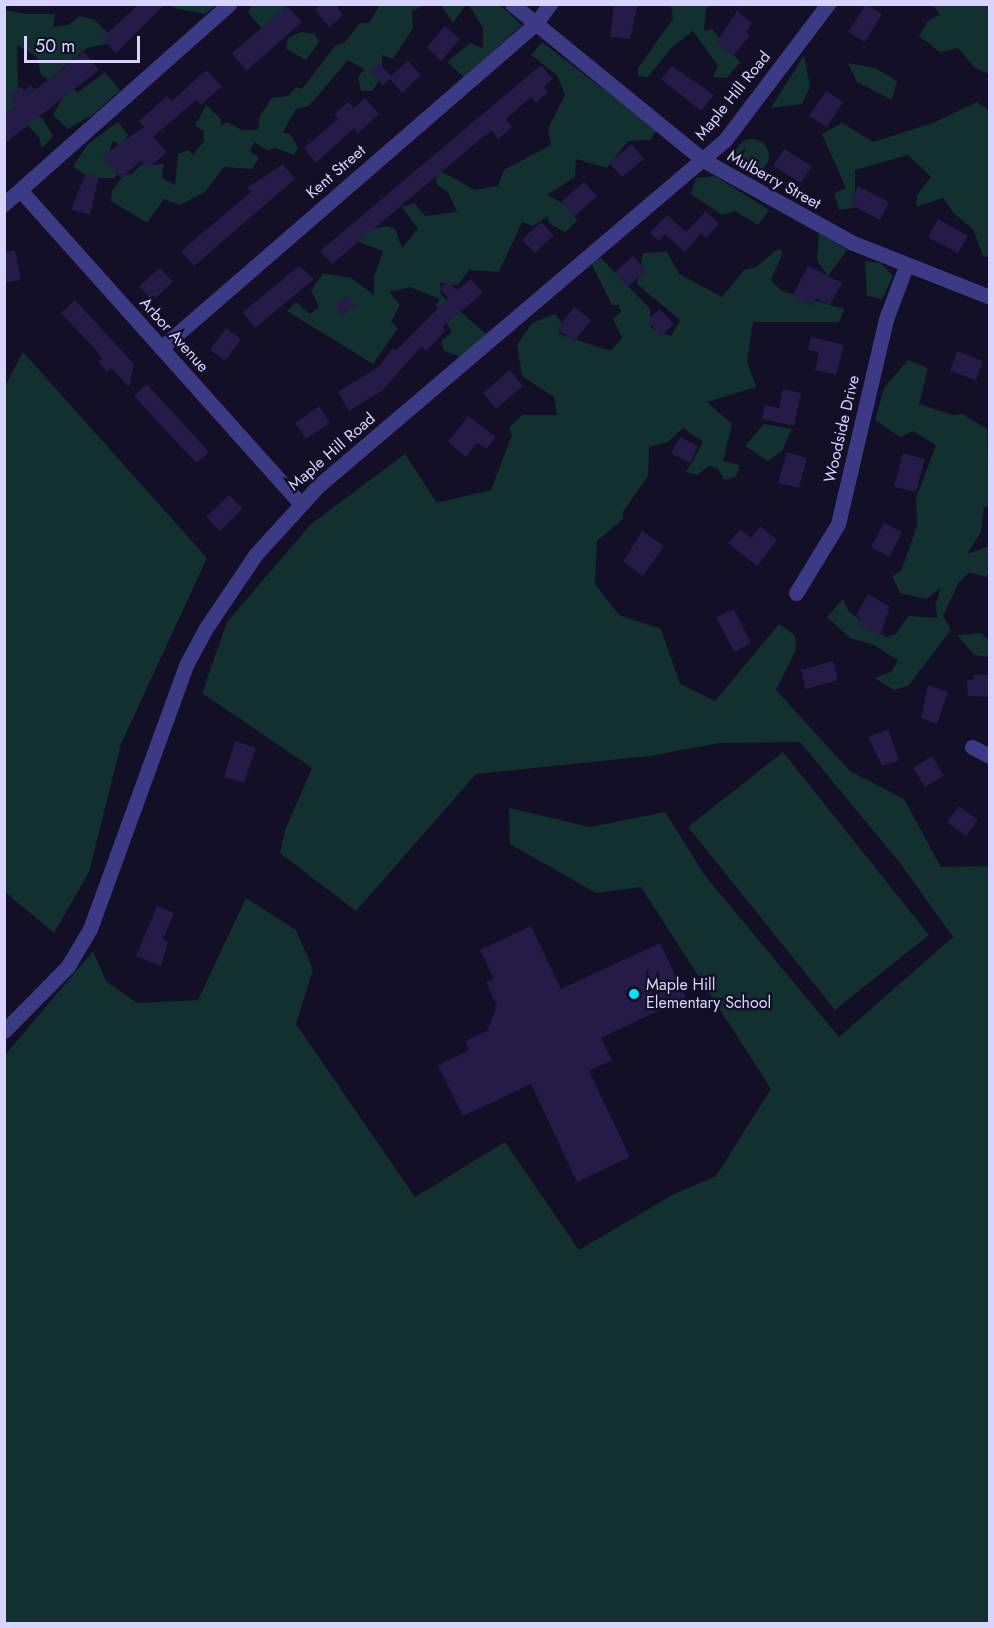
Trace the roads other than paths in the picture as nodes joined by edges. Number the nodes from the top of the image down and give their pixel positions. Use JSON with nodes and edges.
{"nodes":[{"id":1,"x":229,"y":4,"type":"edge"},
{"id":2,"x":512,"y":4,"type":"edge"},
{"id":3,"x":550,"y":4,"type":"edge"},
{"id":4,"x":828,"y":4,"type":"edge"},
{"id":5,"x":535,"y":24,"type":"junction"},
{"id":6,"x":703,"y":160,"type":"junction"},
{"id":7,"x":21,"y":191,"type":"junction"},
{"id":8,"x":4,"y":204,"type":"edge"},
{"id":9,"x":906,"y":266,"type":"junction"},
{"id":10,"x":990,"y":297,"type":"edge"},
{"id":11,"x":161,"y":348,"type":"junction"},
{"id":12,"x":300,"y":503,"type":"junction"},
{"id":13,"x":796,"y":593,"type":"dead end"},
{"id":14,"x":972,"y":747,"type":"dead end"},
{"id":15,"x":990,"y":756,"type":"edge"},
{"id":16,"x":4,"y":1031,"type":"edge"}],
"edges":[{"from":1,"to":7,"type":"street"},
{"from":2,"to":5,"type":"street","name":"Mulberry Street"},
{"from":3,"to":5,"type":"street","name":"Kent Street"},
{"from":4,"to":6,"type":"street","name":"Maple Hill Road"},
{"from":5,"to":6,"type":"street","name":"Mulberry Street"},
{"from":5,"to":11,"type":"street","name":"Kent Street"},
{"from":6,"to":9,"type":"street","name":"Mulberry Street"},
{"from":6,"to":12,"type":"street","name":"Maple Hill Road"},
{"from":7,"to":8,"type":"street"},
{"from":7,"to":11,"type":"street","name":"Arbor Avenue"},
{"from":9,"to":10,"type":"street","name":"Mulberry Street"},
{"from":9,"to":13,"type":"street","name":"Woodside Drive"},
{"from":11,"to":12,"type":"street","name":"Arbor Avenue"},
{"from":12,"to":16,"type":"street","name":"Maple Hill Road"},
{"from":14,"to":15,"type":"street"}]}
